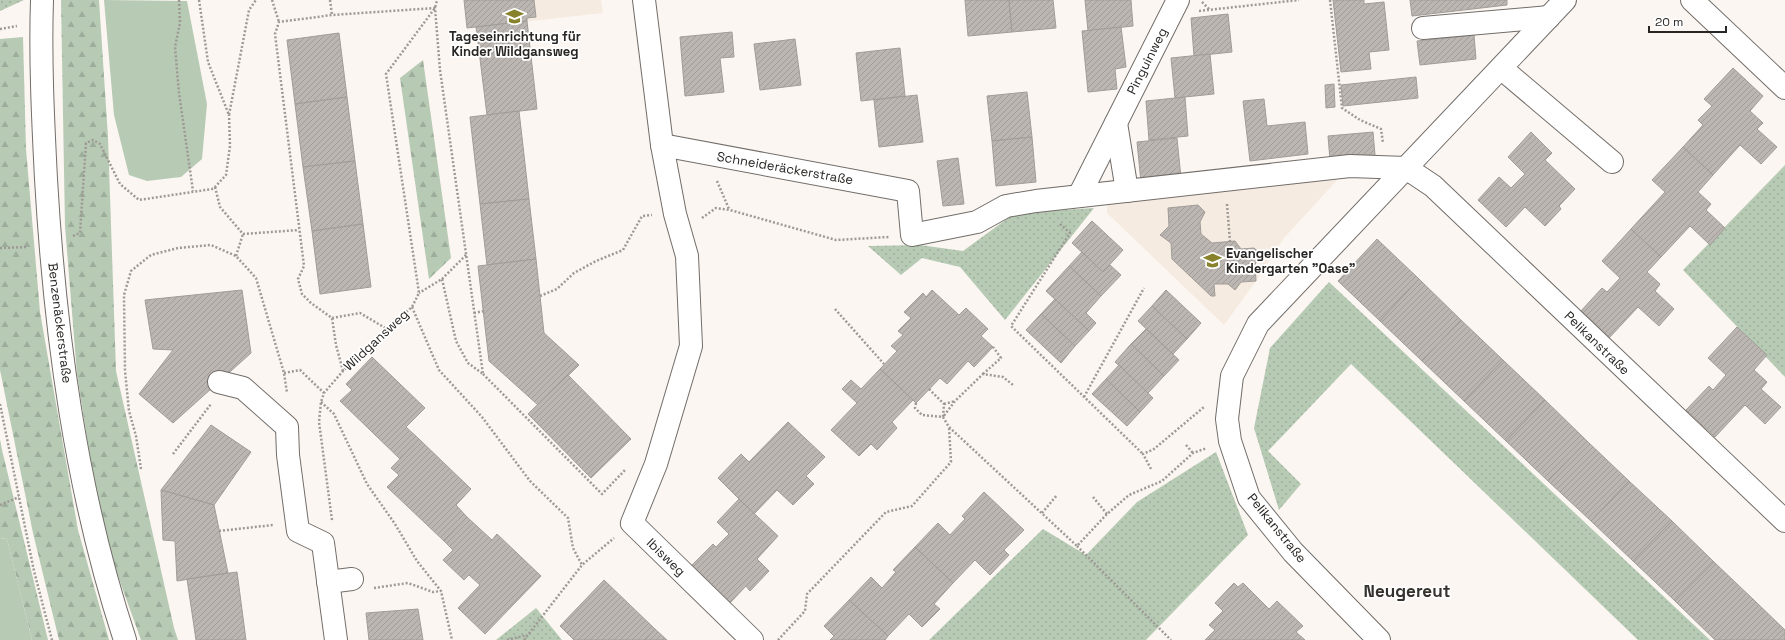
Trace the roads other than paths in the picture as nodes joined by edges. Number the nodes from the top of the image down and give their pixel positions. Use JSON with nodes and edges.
{"nodes":[{"id":1,"x":42,"y":0,"type":"edge"},
{"id":2,"x":644,"y":0,"type":"edge"},
{"id":3,"x":1565,"y":0,"type":"edge"},
{"id":4,"x":1692,"y":0,"type":"edge"},
{"id":5,"x":1175,"y":7,"type":"edge"},
{"id":6,"x":1549,"y":17,"type":"junction"},
{"id":7,"x":1423,"y":28,"type":"dead end"},
{"id":8,"x":1501,"y":68,"type":"junction"},
{"id":9,"x":1785,"y":88,"type":"edge"},
{"id":10,"x":1116,"y":123,"type":"junction"},
{"id":11,"x":662,"y":145,"type":"junction"},
{"id":12,"x":1612,"y":162,"type":"dead end"},
{"id":13,"x":1396,"y":167,"type":"junction"},
{"id":14,"x":1127,"y":191,"type":"junction"},
{"id":15,"x":1079,"y":196,"type":"junction"},
{"id":16,"x":216,"y":391,"type":"road end"},
{"id":17,"x":1785,"y":521,"type":"edge"},
{"id":18,"x":328,"y":582,"type":"junction"},
{"id":19,"x":360,"y":584,"type":"road end"},
{"id":20,"x":125,"y":640,"type":"edge"},
{"id":21,"x":336,"y":640,"type":"edge"},
{"id":22,"x":752,"y":640,"type":"edge"},
{"id":23,"x":1379,"y":640,"type":"edge"}],
"edges":[{"from":1,"to":20,"type":"street","name":"Benzenäckerstraße"},
{"from":2,"to":11,"type":"street"},
{"from":3,"to":6,"type":"street","name":"Pelikanstraße"},
{"from":4,"to":9,"type":"street"},
{"from":5,"to":10,"type":"street","name":"Pinguinweg"},
{"from":6,"to":7,"type":"street"},
{"from":6,"to":8,"type":"street","name":"Pelikanstraße"},
{"from":8,"to":12,"type":"street"},
{"from":8,"to":13,"type":"street","name":"Pelikanstraße"},
{"from":10,"to":14,"type":"street"},
{"from":10,"to":15,"type":"street","name":"Pinguinweg"},
{"from":11,"to":15,"type":"street","name":"Schneideräckerstraße"},
{"from":11,"to":22,"type":"street","name":"Ibisweg"},
{"from":13,"to":14,"type":"street"},
{"from":13,"to":17,"type":"street","name":"Pelikanstraße"},
{"from":13,"to":23,"type":"street","name":"Pelikanstraße"},
{"from":14,"to":15,"type":"street"},
{"from":16,"to":18,"type":"street"},
{"from":18,"to":19,"type":"street"},
{"from":18,"to":21,"type":"street"}]}
